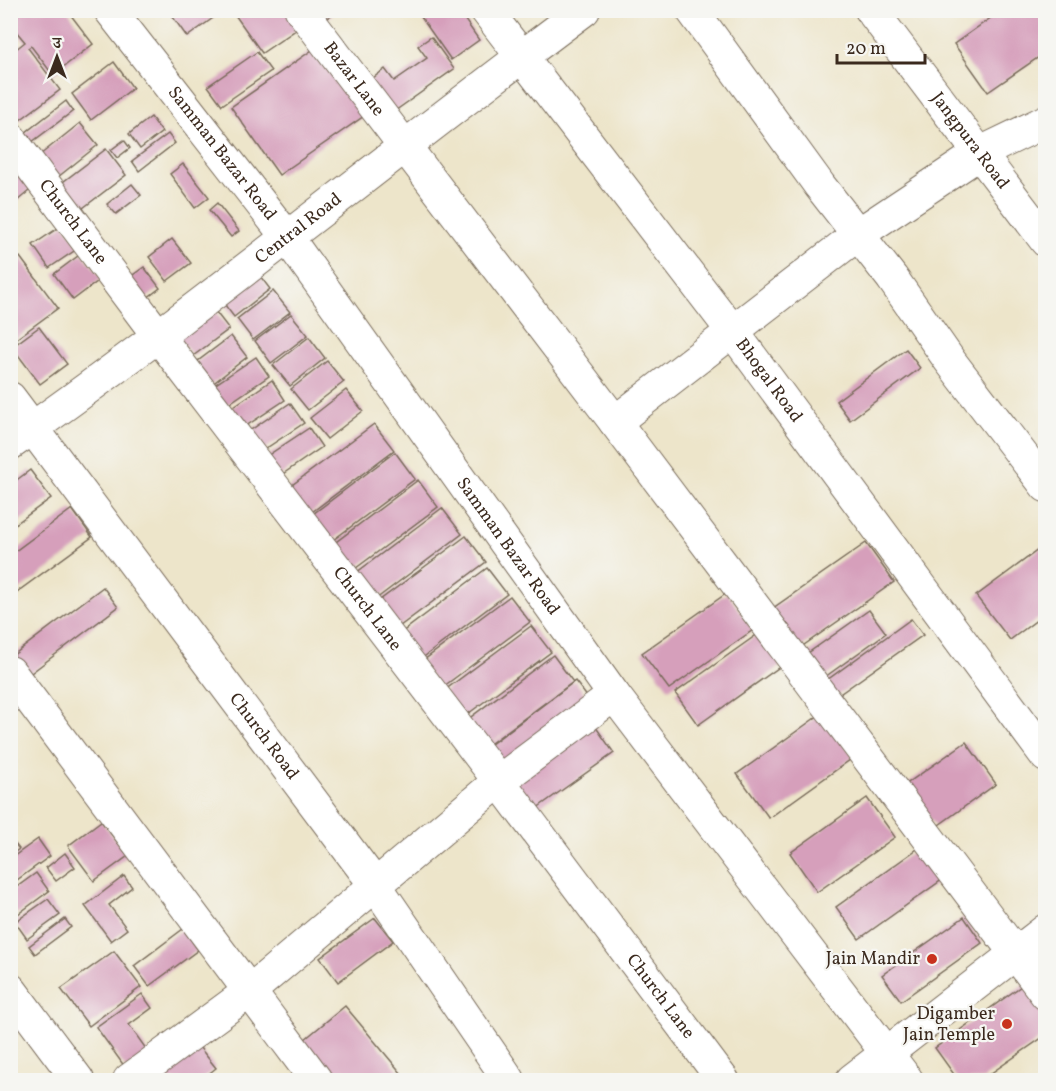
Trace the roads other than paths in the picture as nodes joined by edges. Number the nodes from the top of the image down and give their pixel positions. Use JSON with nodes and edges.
{"nodes":[{"id":1,"x":110,"y":10,"type":"edge"},
{"id":2,"x":302,"y":10,"type":"edge"},
{"id":3,"x":486,"y":10,"type":"edge"},
{"id":4,"x":584,"y":10,"type":"edge"},
{"id":5,"x":692,"y":10,"type":"edge"},
{"id":6,"x":871,"y":10,"type":"edge"},
{"id":7,"x":521,"y":57,"type":"junction"},
{"id":8,"x":1046,"y":121,"type":"edge"},
{"id":9,"x":10,"y":138,"type":"edge"},
{"id":10,"x":406,"y":147,"type":"junction"},
{"id":11,"x":980,"y":153,"type":"junction"},
{"id":12,"x":857,"y":235,"type":"junction"},
{"id":13,"x":286,"y":237,"type":"junction"},
{"id":14,"x":1046,"y":241,"type":"edge"},
{"id":15,"x":733,"y":332,"type":"junction"},
{"id":16,"x":159,"y":337,"type":"junction"},
{"id":17,"x":10,"y":398,"type":"edge"},
{"id":18,"x":615,"y":422,"type":"junction"},
{"id":19,"x":22,"y":436,"type":"edge"},
{"id":20,"x":1046,"y":486,"type":"edge"},
{"id":21,"x":10,"y":672,"type":"edge"},
{"id":22,"x":614,"y":695,"type":"junction"},
{"id":23,"x":1046,"y":756,"type":"edge"},
{"id":24,"x":499,"y":781,"type":"junction"},
{"id":25,"x":376,"y":886,"type":"junction"},
{"id":26,"x":1046,"y":930,"type":"edge"},
{"id":27,"x":1015,"y":954,"type":"junction"},
{"id":28,"x":10,"y":989,"type":"edge"},
{"id":29,"x":250,"y":991,"type":"junction"},
{"id":30,"x":1046,"y":994,"type":"edge"},
{"id":31,"x":888,"y":1054,"type":"junction"},
{"id":32,"x":78,"y":1080,"type":"edge"},
{"id":33,"x":129,"y":1080,"type":"edge"},
{"id":34,"x":316,"y":1080,"type":"edge"},
{"id":35,"x":509,"y":1080,"type":"edge"},
{"id":36,"x":723,"y":1080,"type":"edge"},
{"id":37,"x":852,"y":1080,"type":"edge"},
{"id":38,"x":907,"y":1080,"type":"edge"}],
"edges":[{"from":1,"to":13,"type":"street","name":"Samman Bazar Road"},
{"from":2,"to":10,"type":"street","name":"Bazar Lane"},
{"from":3,"to":7,"type":"street","name":"Bhogal Road"},
{"from":4,"to":7,"type":"street","name":"Central Road"},
{"from":5,"to":12,"type":"street"},
{"from":6,"to":11,"type":"street","name":"Jangpura Road"},
{"from":7,"to":10,"type":"street","name":"Central Road"},
{"from":7,"to":15,"type":"street","name":"Bhogal Road"},
{"from":8,"to":11,"type":"street"},
{"from":9,"to":16,"type":"street","name":"Church Lane"},
{"from":10,"to":13,"type":"street","name":"Central Road"},
{"from":10,"to":18,"type":"street","name":"Bazar Lane"},
{"from":11,"to":12,"type":"street"},
{"from":11,"to":14,"type":"street","name":"Jangpura Road"},
{"from":12,"to":15,"type":"street"},
{"from":12,"to":20,"type":"street"},
{"from":13,"to":16,"type":"street","name":"Central Road"},
{"from":13,"to":22,"type":"street","name":"Samman Bazar Road"},
{"from":15,"to":18,"type":"street"},
{"from":15,"to":23,"type":"street","name":"Bhogal Road"},
{"from":16,"to":19,"type":"street","name":"Central Road"},
{"from":16,"to":24,"type":"street","name":"Church Lane"},
{"from":17,"to":19,"type":"street","name":"Church Road"},
{"from":18,"to":27,"type":"street","name":"Bazar Lane"},
{"from":19,"to":25,"type":"street","name":"Church Road"},
{"from":21,"to":29,"type":"street"},
{"from":22,"to":24,"type":"street"},
{"from":22,"to":31,"type":"street","name":"Samman Bazar Road"},
{"from":24,"to":25,"type":"street"},
{"from":24,"to":36,"type":"street","name":"Church Lane"},
{"from":25,"to":29,"type":"street"},
{"from":25,"to":35,"type":"street","name":"Church Road"},
{"from":26,"to":27,"type":"street"},
{"from":27,"to":30,"type":"street","name":"Bazar Lane"},
{"from":27,"to":31,"type":"street"},
{"from":28,"to":32,"type":"street"},
{"from":29,"to":33,"type":"street"},
{"from":29,"to":34,"type":"street"},
{"from":31,"to":37,"type":"street"},
{"from":31,"to":38,"type":"street","name":"Samman Bazar Road"}]}
